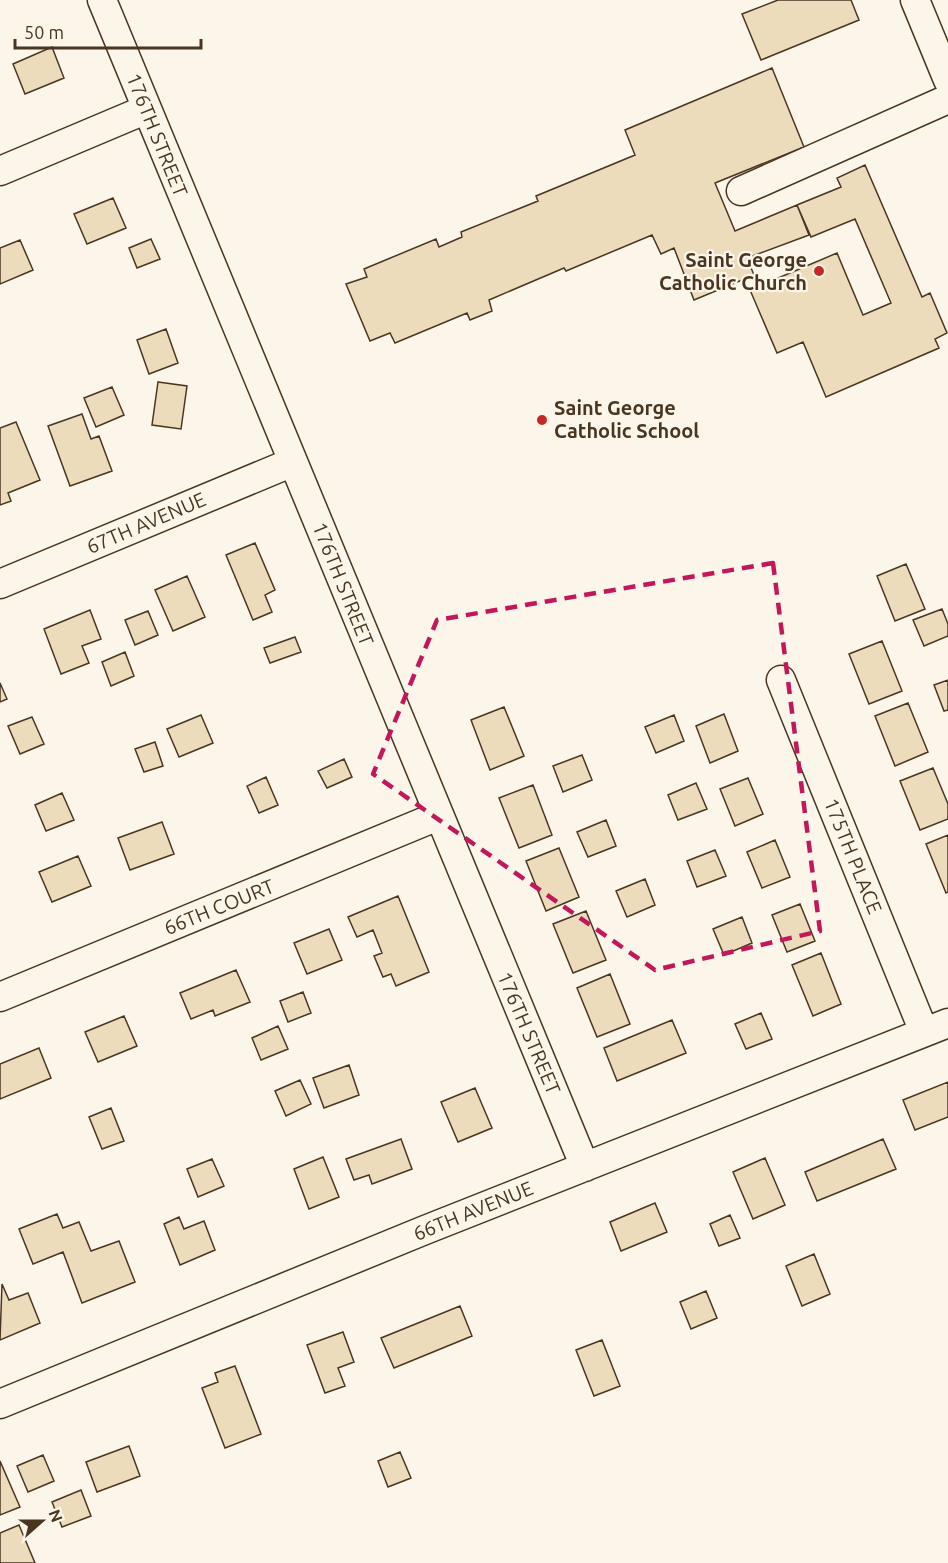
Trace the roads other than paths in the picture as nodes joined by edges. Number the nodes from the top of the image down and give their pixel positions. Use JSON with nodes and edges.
{"nodes":[{"id":1,"x":102,"y":0,"type":"edge"},
{"id":2,"x":915,"y":0,"type":"edge"},
{"id":3,"x":948,"y":80,"type":"edge"},
{"id":4,"x":948,"y":99,"type":"edge"},
{"id":5,"x":147,"y":109,"type":"junction"},
{"id":6,"x":0,"y":171,"type":"edge"},
{"id":7,"x":741,"y":191,"type":"dead end"},
{"id":8,"x":293,"y":462,"type":"junction"},
{"id":9,"x":0,"y":584,"type":"edge"},
{"id":10,"x":782,"y":680,"type":"dead end"},
{"id":11,"x":438,"y":816,"type":"junction"},
{"id":12,"x":0,"y":997,"type":"edge"},
{"id":13,"x":936,"y":1027,"type":"edge"},
{"id":14,"x":585,"y":1167,"type":"junction"},
{"id":15,"x":0,"y":1404,"type":"edge"}],
"edges":[{"from":1,"to":5,"type":"street","name":"176TH STREET"},
{"from":2,"to":3,"type":"street"},
{"from":4,"to":7,"type":"street"},
{"from":5,"to":6,"type":"street"},
{"from":5,"to":8,"type":"street","name":"176TH STREET"},
{"from":8,"to":9,"type":"street","name":"67TH AVENUE"},
{"from":8,"to":11,"type":"street","name":"176TH STREET"},
{"from":10,"to":13,"type":"street","name":"175TH PLACE"},
{"from":11,"to":12,"type":"street","name":"66TH COURT"},
{"from":11,"to":14,"type":"street","name":"176TH STREET"},
{"from":13,"to":14,"type":"street","name":"66TH AVENUE"},
{"from":14,"to":15,"type":"street","name":"66TH AVENUE"}]}
